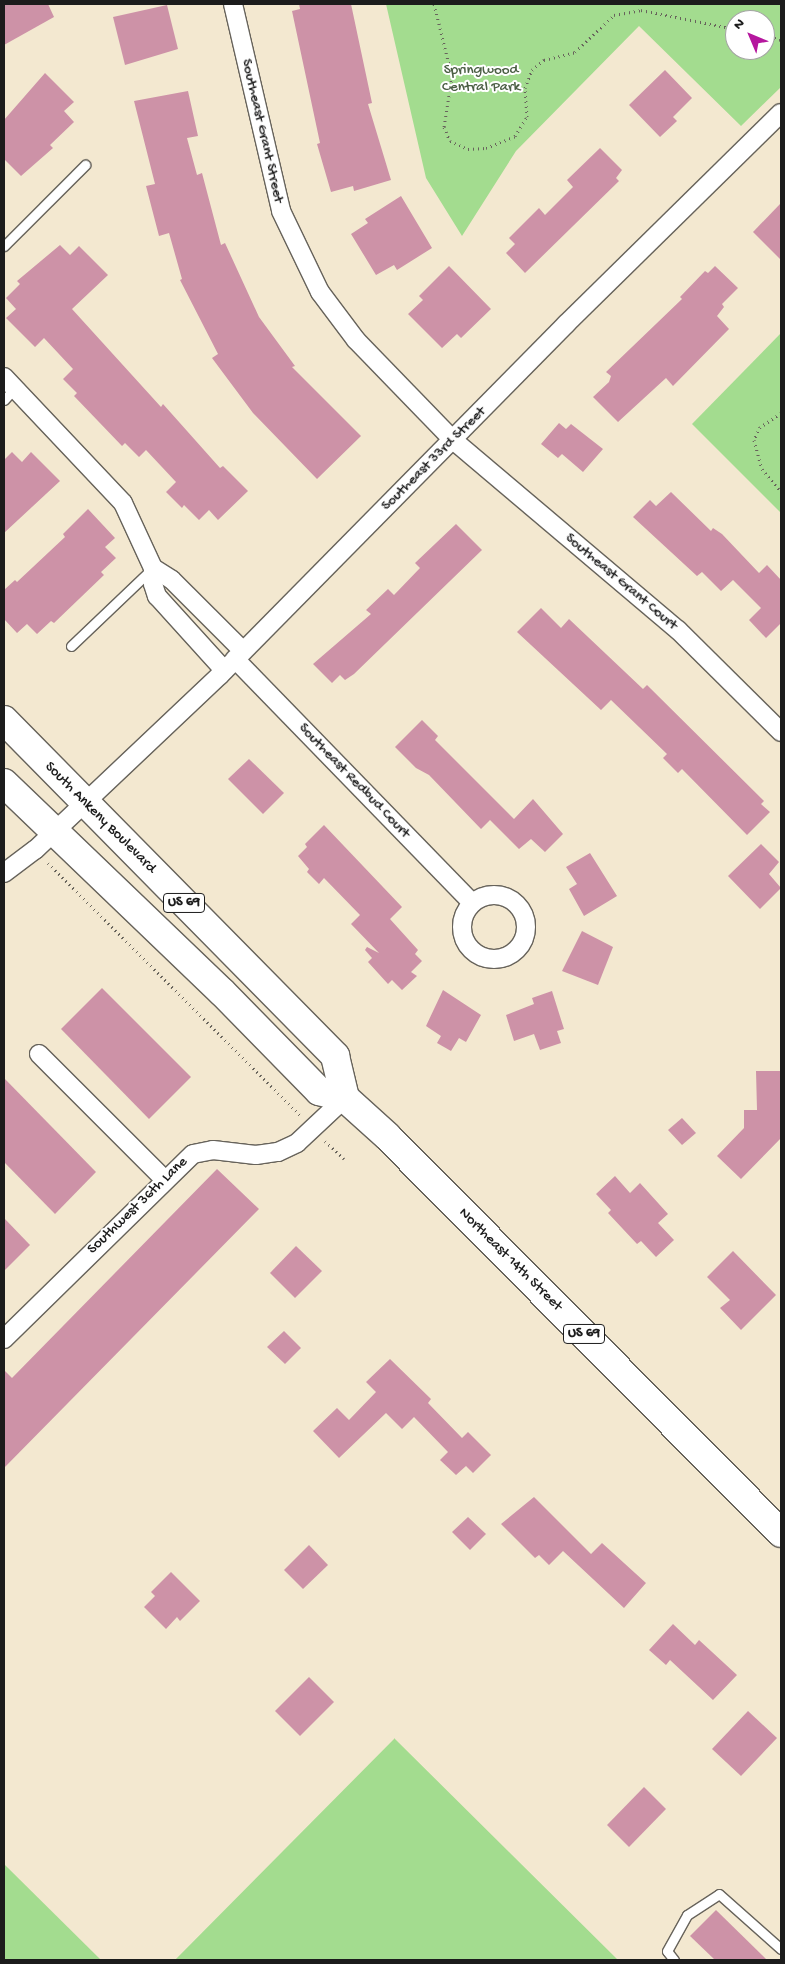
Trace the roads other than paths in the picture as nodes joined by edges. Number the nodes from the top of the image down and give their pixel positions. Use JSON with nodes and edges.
{"nodes":[{"id":1,"x":233,"y":4,"type":"edge"},
{"id":2,"x":781,"y":113,"type":"edge"},
{"id":3,"x":85,"y":165,"type":"dead end"},
{"id":4,"x":4,"y":246,"type":"edge"},
{"id":5,"x":7,"y":389,"type":"edge"},
{"id":6,"x":453,"y":440,"type":"junction"},
{"id":7,"x":153,"y":568,"type":"junction"},
{"id":8,"x":71,"y":646,"type":"dead end"},
{"id":9,"x":234,"y":660,"type":"junction"},
{"id":10,"x":4,"y":720,"type":"edge"},
{"id":11,"x":781,"y":732,"type":"edge"},
{"id":12,"x":4,"y":783,"type":"edge"},
{"id":13,"x":86,"y":803,"type":"junction"},
{"id":14,"x":44,"y":842,"type":"junction"},
{"id":15,"x":4,"y":873,"type":"edge"},
{"id":16,"x":472,"y":903,"type":"dead end"},
{"id":17,"x":39,"y":1054,"type":"dead end"},
{"id":18,"x":345,"y":1098,"type":"junction"},
{"id":19,"x":164,"y":1178,"type":"junction"},
{"id":20,"x":4,"y":1338,"type":"edge"},
{"id":21,"x":781,"y":1533,"type":"edge"},
{"id":22,"x":781,"y":1949,"type":"edge"},
{"id":23,"x":674,"y":1960,"type":"edge"}],
"edges":[{"from":1,"to":6,"type":"street","name":"Southeast Grant Street"},
{"from":2,"to":6,"type":"street","name":"Southeast 33rd Street"},
{"from":3,"to":4,"type":"lane"},
{"from":5,"to":7,"type":"street"},
{"from":6,"to":9,"type":"street","name":"Southeast 33rd Street"},
{"from":6,"to":11,"type":"street","name":"Southeast Grant Court"},
{"from":7,"to":8,"type":"lane"},
{"from":7,"to":9,"type":"street"},
{"from":7,"to":9,"type":"street"},
{"from":9,"to":13,"type":"street","name":"Southeast 33rd Street"},
{"from":9,"to":16,"type":"street","name":"Southeast Redbud Court"},
{"from":10,"to":13,"type":"main road","name":"South Ankeny Boulevard","number":"US 69"},
{"from":12,"to":14,"type":"main road","number":"US 69"},
{"from":13,"to":14,"type":"street","name":"Southeast 33rd Street"},
{"from":13,"to":18,"type":"main road","name":"South Ankeny Boulevard","number":"US 69"},
{"from":14,"to":15,"type":"street","name":"Southeast 33rd Street"},
{"from":14,"to":18,"type":"main road","number":"US 69"},
{"from":17,"to":19,"type":"street"},
{"from":18,"to":19,"type":"street","name":"Southwest 36th Lane"},
{"from":18,"to":21,"type":"main road","name":"Northeast 14th Street","number":"US 69"},
{"from":19,"to":20,"type":"street","name":"Southwest 36th Lane"},
{"from":22,"to":23,"type":"lane"}]}
